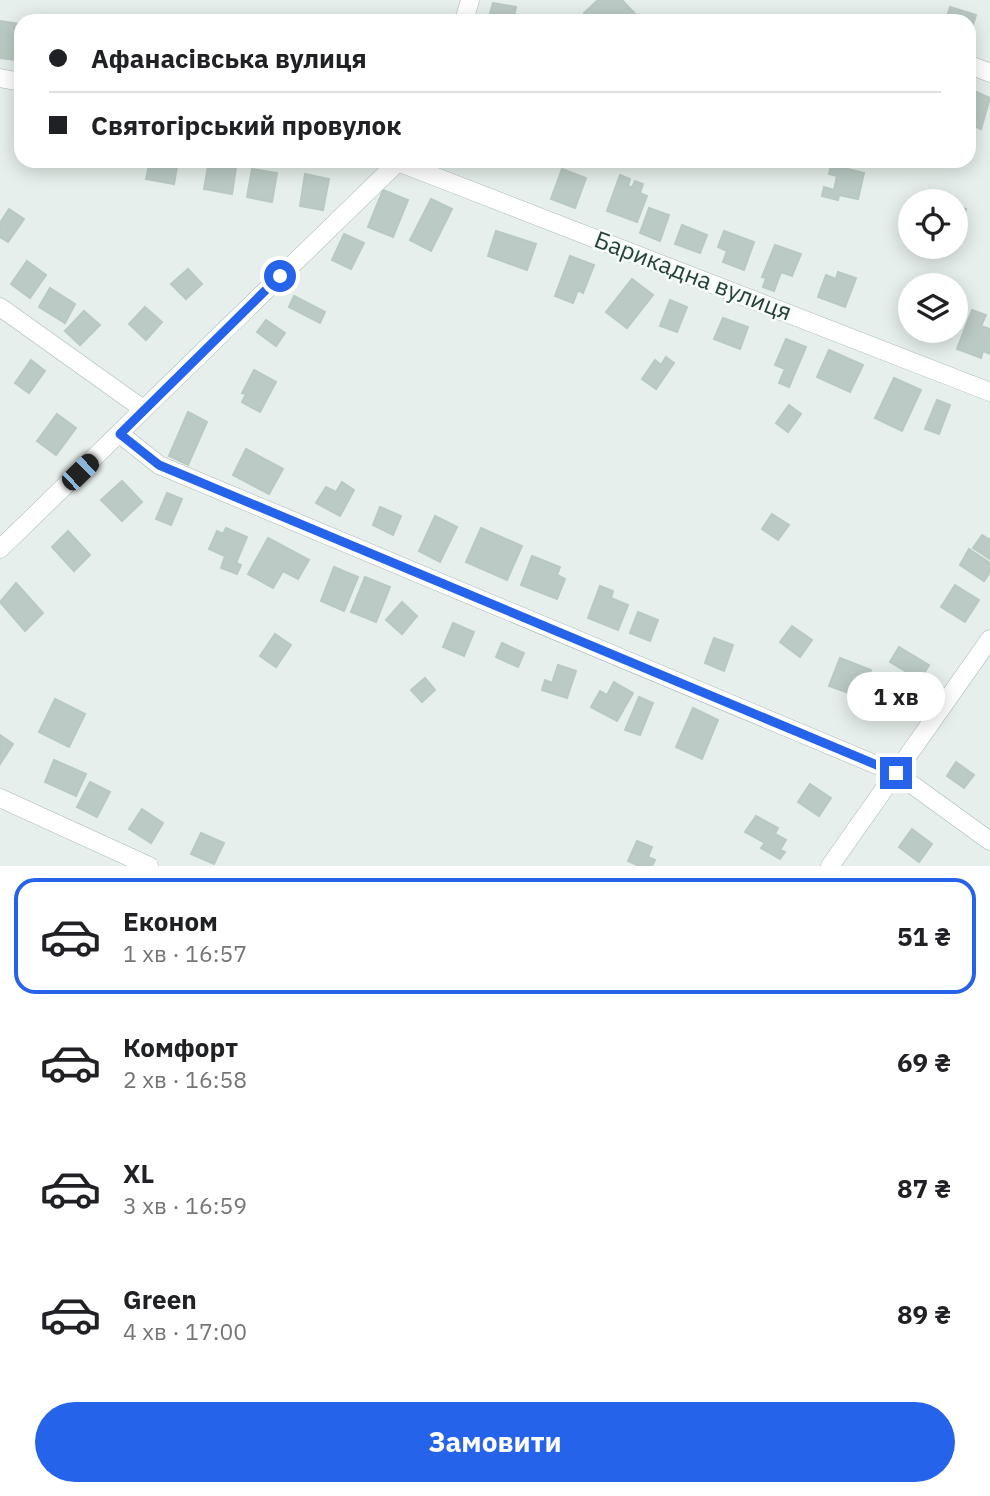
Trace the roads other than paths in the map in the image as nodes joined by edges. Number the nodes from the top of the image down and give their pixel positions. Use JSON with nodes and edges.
{"nodes":[{"id":1,"x":401,"y":168,"type":"edge"},
{"id":2,"x":419,"y":168,"type":"edge"},
{"id":3,"x":0,"y":307,"type":"edge"},
{"id":4,"x":990,"y":392,"type":"edge"},
{"id":5,"x":143,"y":409,"type":"junction"},
{"id":6,"x":120,"y":434,"type":"junction"},
{"id":7,"x":0,"y":549,"type":"edge"},
{"id":8,"x":990,"y":639,"type":"edge"},
{"id":9,"x":896,"y":773,"type":"junction"},
{"id":10,"x":0,"y":798,"type":"edge"},
{"id":11,"x":990,"y":841,"type":"edge"},
{"id":12,"x":149,"y":866,"type":"edge"},
{"id":13,"x":830,"y":866,"type":"edge"}],
"edges":[{"from":1,"to":5,"type":"street"},
{"from":2,"to":4,"type":"street","name":"Барикадна вулиця"},
{"from":3,"to":5,"type":"street"},
{"from":5,"to":6,"type":"street"},
{"from":6,"to":7,"type":"street"},
{"from":6,"to":9,"type":"street"},
{"from":8,"to":9,"type":"street"},
{"from":9,"to":11,"type":"street"},
{"from":9,"to":13,"type":"street"},
{"from":10,"to":12,"type":"street"}]}
